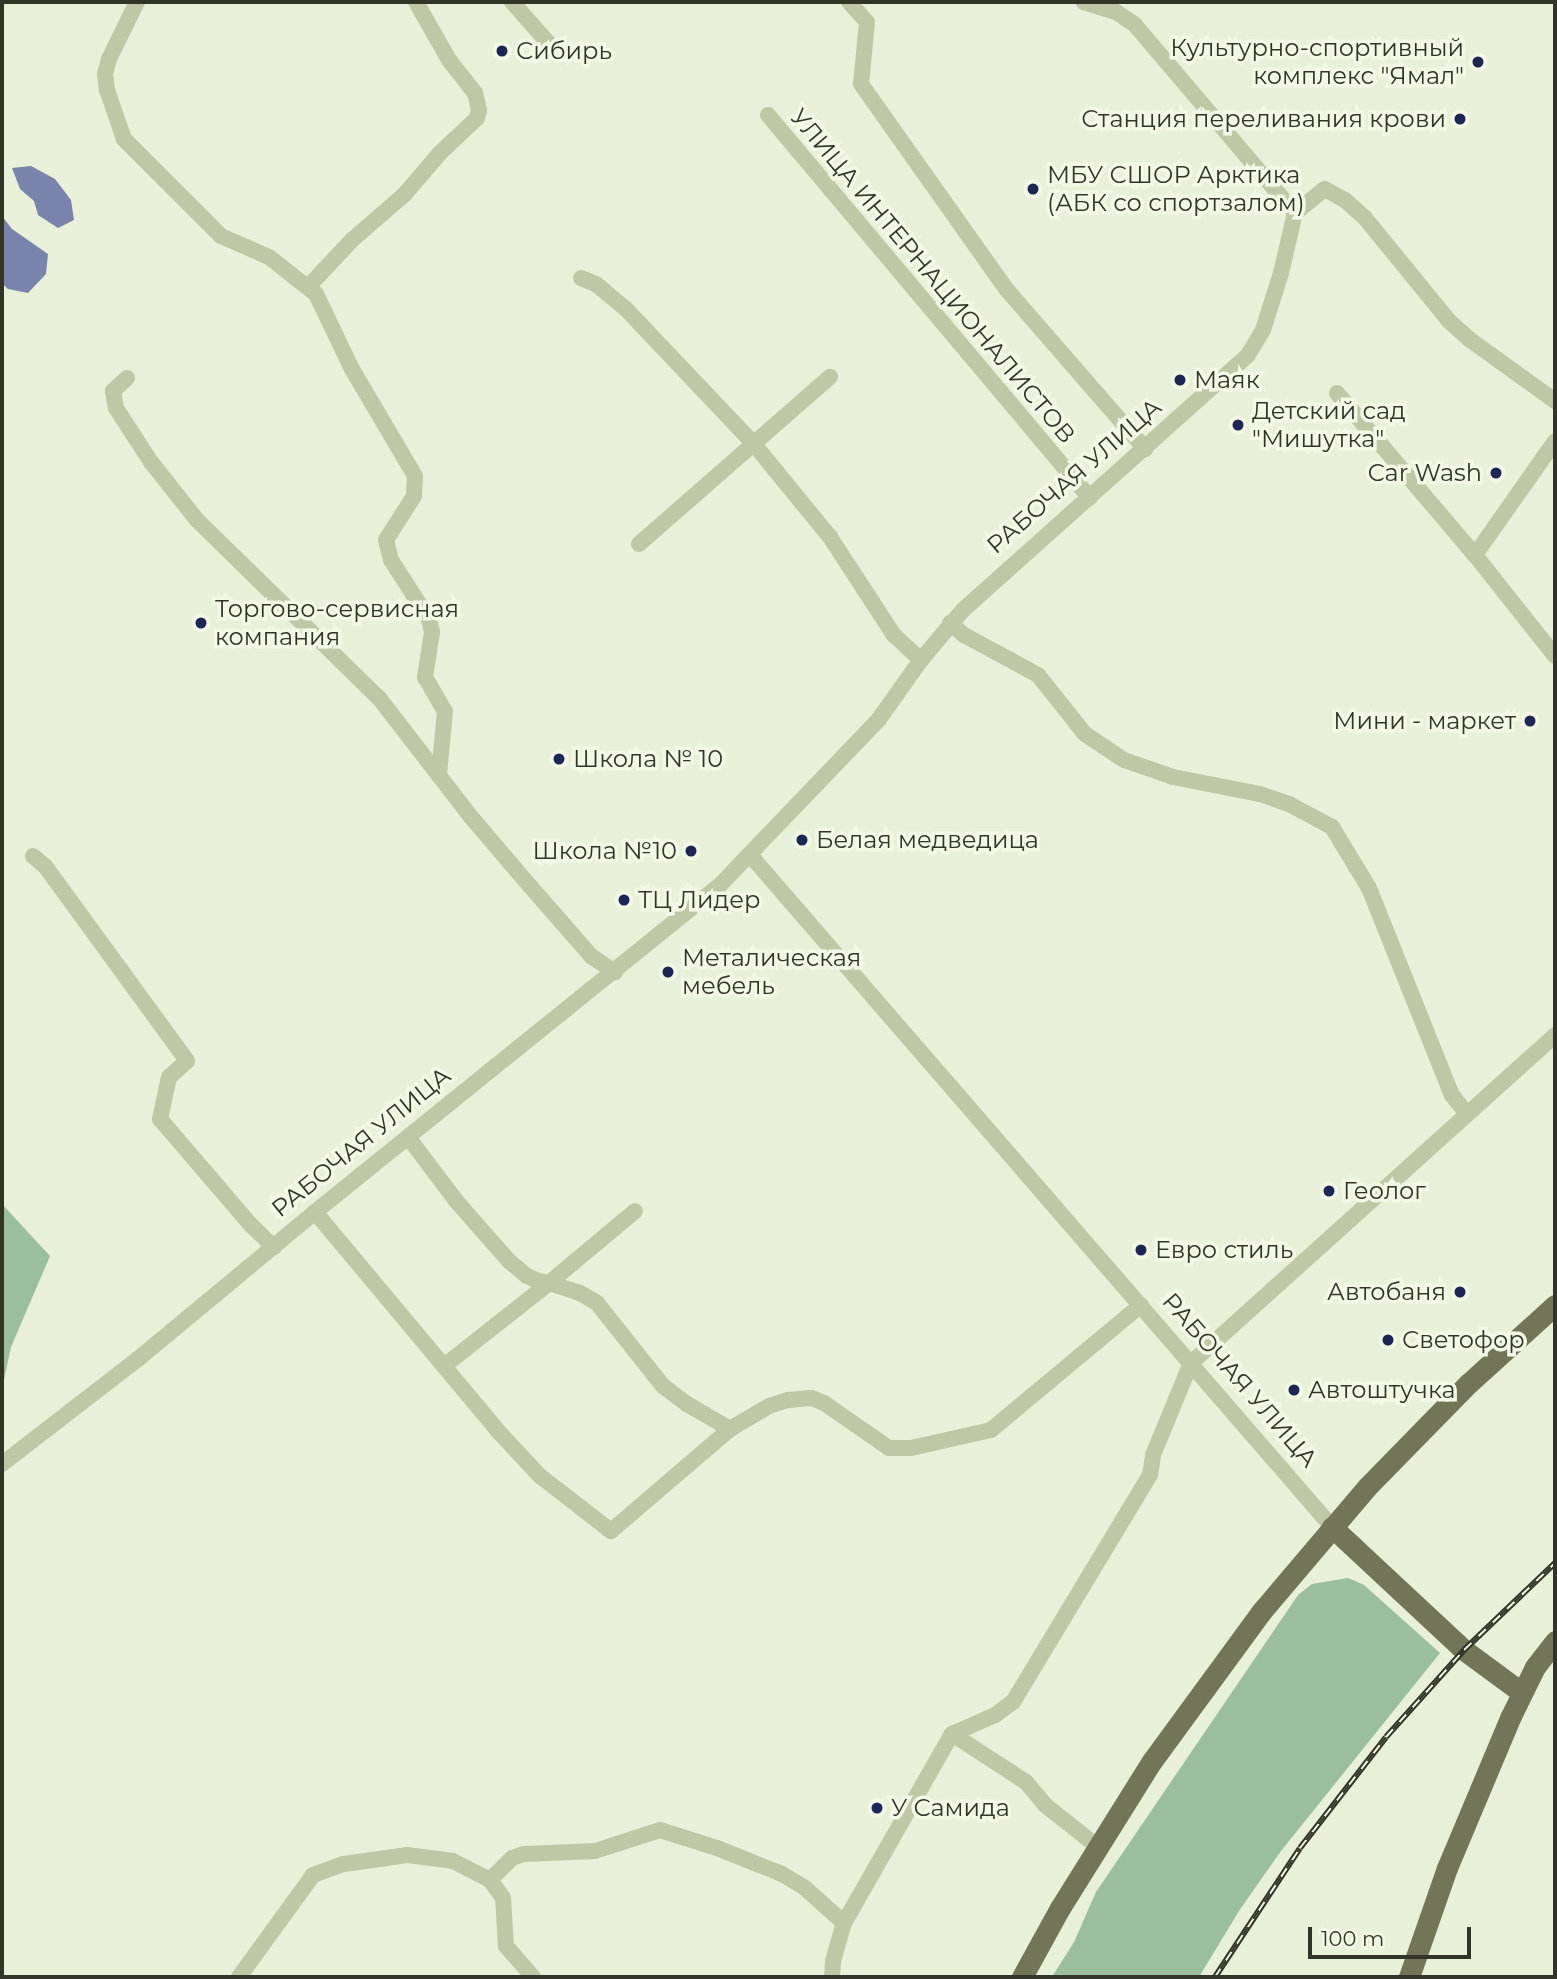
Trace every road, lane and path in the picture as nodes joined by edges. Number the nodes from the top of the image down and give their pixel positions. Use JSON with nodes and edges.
{"nodes":[{"id":1,"x":137,"y":2,"type":"edge"},
{"id":2,"x":416,"y":2,"type":"edge"},
{"id":3,"x":512,"y":2,"type":"edge"},
{"id":4,"x":849,"y":2,"type":"edge"},
{"id":5,"x":1083,"y":2,"type":"edge"},
{"id":6,"x":551,"y":46,"type":"dead end"},
{"id":7,"x":768,"y":115,"type":"dead end"},
{"id":8,"x":1295,"y":213,"type":"junction"},
{"id":9,"x":581,"y":278,"type":"dead end"},
{"id":10,"x":308,"y":287,"type":"junction"},
{"id":11,"x":830,"y":377,"type":"dead end"},
{"id":12,"x":128,"y":378,"type":"dead end"},
{"id":13,"x":1337,"y":393,"type":"dead end"},
{"id":14,"x":1555,"y":401,"type":"edge"},
{"id":15,"x":1555,"y":441,"type":"edge"},
{"id":16,"x":754,"y":443,"type":"junction"},
{"id":17,"x":1145,"y":449,"type":"junction"},
{"id":18,"x":1090,"y":498,"type":"junction"},
{"id":19,"x":639,"y":544,"type":"dead end"},
{"id":20,"x":1475,"y":555,"type":"junction"},
{"id":21,"x":950,"y":623,"type":"junction"},
{"id":22,"x":1555,"y":656,"type":"edge"},
{"id":23,"x":921,"y":660,"type":"junction"},
{"id":24,"x":439,"y":774,"type":"junction"},
{"id":25,"x":33,"y":856,"type":"dead end"},
{"id":26,"x":751,"y":856,"type":"junction"},
{"id":27,"x":615,"y":972,"type":"junction"},
{"id":28,"x":1555,"y":1035,"type":"edge"},
{"id":29,"x":1467,"y":1114,"type":"junction"},
{"id":30,"x":408,"y":1137,"type":"junction"},
{"id":31,"x":635,"y":1211,"type":"dead end"},
{"id":32,"x":315,"y":1212,"type":"junction"},
{"id":33,"x":274,"y":1247,"type":"junction"},
{"id":34,"x":549,"y":1283,"type":"junction"},
{"id":35,"x":1141,"y":1305,"type":"junction"},
{"id":36,"x":1555,"y":1306,"type":"edge"},
{"id":37,"x":1191,"y":1363,"type":"junction"},
{"id":38,"x":444,"y":1366,"type":"junction"},
{"id":39,"x":730,"y":1429,"type":"junction"},
{"id":40,"x":2,"y":1464,"type":"edge"},
{"id":41,"x":1332,"y":1527,"type":"junction"},
{"id":42,"x":1555,"y":1641,"type":"edge"},
{"id":43,"x":1521,"y":1692,"type":"junction"},
{"id":44,"x":952,"y":1734,"type":"junction"},
{"id":45,"x":1097,"y":1846,"type":"junction"},
{"id":46,"x":490,"y":1880,"type":"junction"},
{"id":47,"x":844,"y":1923,"type":"junction"},
{"id":48,"x":239,"y":1977,"type":"edge"},
{"id":49,"x":533,"y":1977,"type":"edge"},
{"id":50,"x":832,"y":1977,"type":"edge"},
{"id":51,"x":1022,"y":1977,"type":"edge"},
{"id":52,"x":1409,"y":1977,"type":"edge"}],
"edges":[{"from":1,"to":10,"type":"street"},
{"from":2,"to":10,"type":"street"},
{"from":3,"to":6,"type":"street"},
{"from":4,"to":17,"type":"street"},
{"from":5,"to":8,"type":"street"},
{"from":7,"to":18,"type":"street","name":"УЛИЦА ИНТЕРНАЦИОНАЛИСТОВ"},
{"from":8,"to":14,"type":"street"},
{"from":8,"to":17,"type":"street","name":"РАБОЧАЯ УЛИЦА"},
{"from":9,"to":16,"type":"street"},
{"from":10,"to":24,"type":"street"},
{"from":11,"to":16,"type":"street"},
{"from":12,"to":24,"type":"street"},
{"from":13,"to":20,"type":"street"},
{"from":15,"to":20,"type":"street"},
{"from":16,"to":19,"type":"street"},
{"from":16,"to":23,"type":"street"},
{"from":17,"to":18,"type":"street","name":"РАБОЧАЯ УЛИЦА"},
{"from":18,"to":21,"type":"street","name":"РАБОЧАЯ УЛИЦА"},
{"from":20,"to":22,"type":"street"},
{"from":21,"to":23,"type":"street","name":"РАБОЧАЯ УЛИЦА"},
{"from":21,"to":29,"type":"street"},
{"from":23,"to":26,"type":"street","name":"РАБОЧАЯ УЛИЦА"},
{"from":24,"to":27,"type":"street"},
{"from":25,"to":33,"type":"street"},
{"from":26,"to":27,"type":"street","name":"РАБОЧАЯ УЛИЦА"},
{"from":26,"to":35,"type":"street","name":"РАБОЧАЯ УЛИЦА"},
{"from":27,"to":30,"type":"street","name":"РАБОЧАЯ УЛИЦА"},
{"from":28,"to":29,"type":"street"},
{"from":29,"to":37,"type":"street"},
{"from":30,"to":32,"type":"street","name":"РАБОЧАЯ УЛИЦА"},
{"from":30,"to":34,"type":"street"},
{"from":31,"to":34,"type":"street"},
{"from":32,"to":33,"type":"street","name":"РАБОЧАЯ УЛИЦА"},
{"from":32,"to":38,"type":"street"},
{"from":33,"to":40,"type":"street","name":"РАБОЧАЯ УЛИЦА"},
{"from":34,"to":38,"type":"street"},
{"from":34,"to":39,"type":"street"},
{"from":35,"to":37,"type":"street","name":"РАБОЧАЯ УЛИЦА"},
{"from":35,"to":39,"type":"street"},
{"from":36,"to":41,"type":"main road"},
{"from":37,"to":41,"type":"street","name":"РАБОЧАЯ УЛИЦА"},
{"from":37,"to":44,"type":"street"},
{"from":38,"to":39,"type":"street"},
{"from":41,"to":43,"type":"main road","name":"РАБОЧАЯ УЛИЦА"},
{"from":41,"to":45,"type":"main road"},
{"from":42,"to":43,"type":"main road"},
{"from":43,"to":52,"type":"main road"},
{"from":44,"to":45,"type":"street"},
{"from":44,"to":47,"type":"street"},
{"from":45,"to":51,"type":"main road"},
{"from":46,"to":47,"type":"street"},
{"from":46,"to":48,"type":"street"},
{"from":46,"to":49,"type":"street"},
{"from":47,"to":50,"type":"street"}]}
